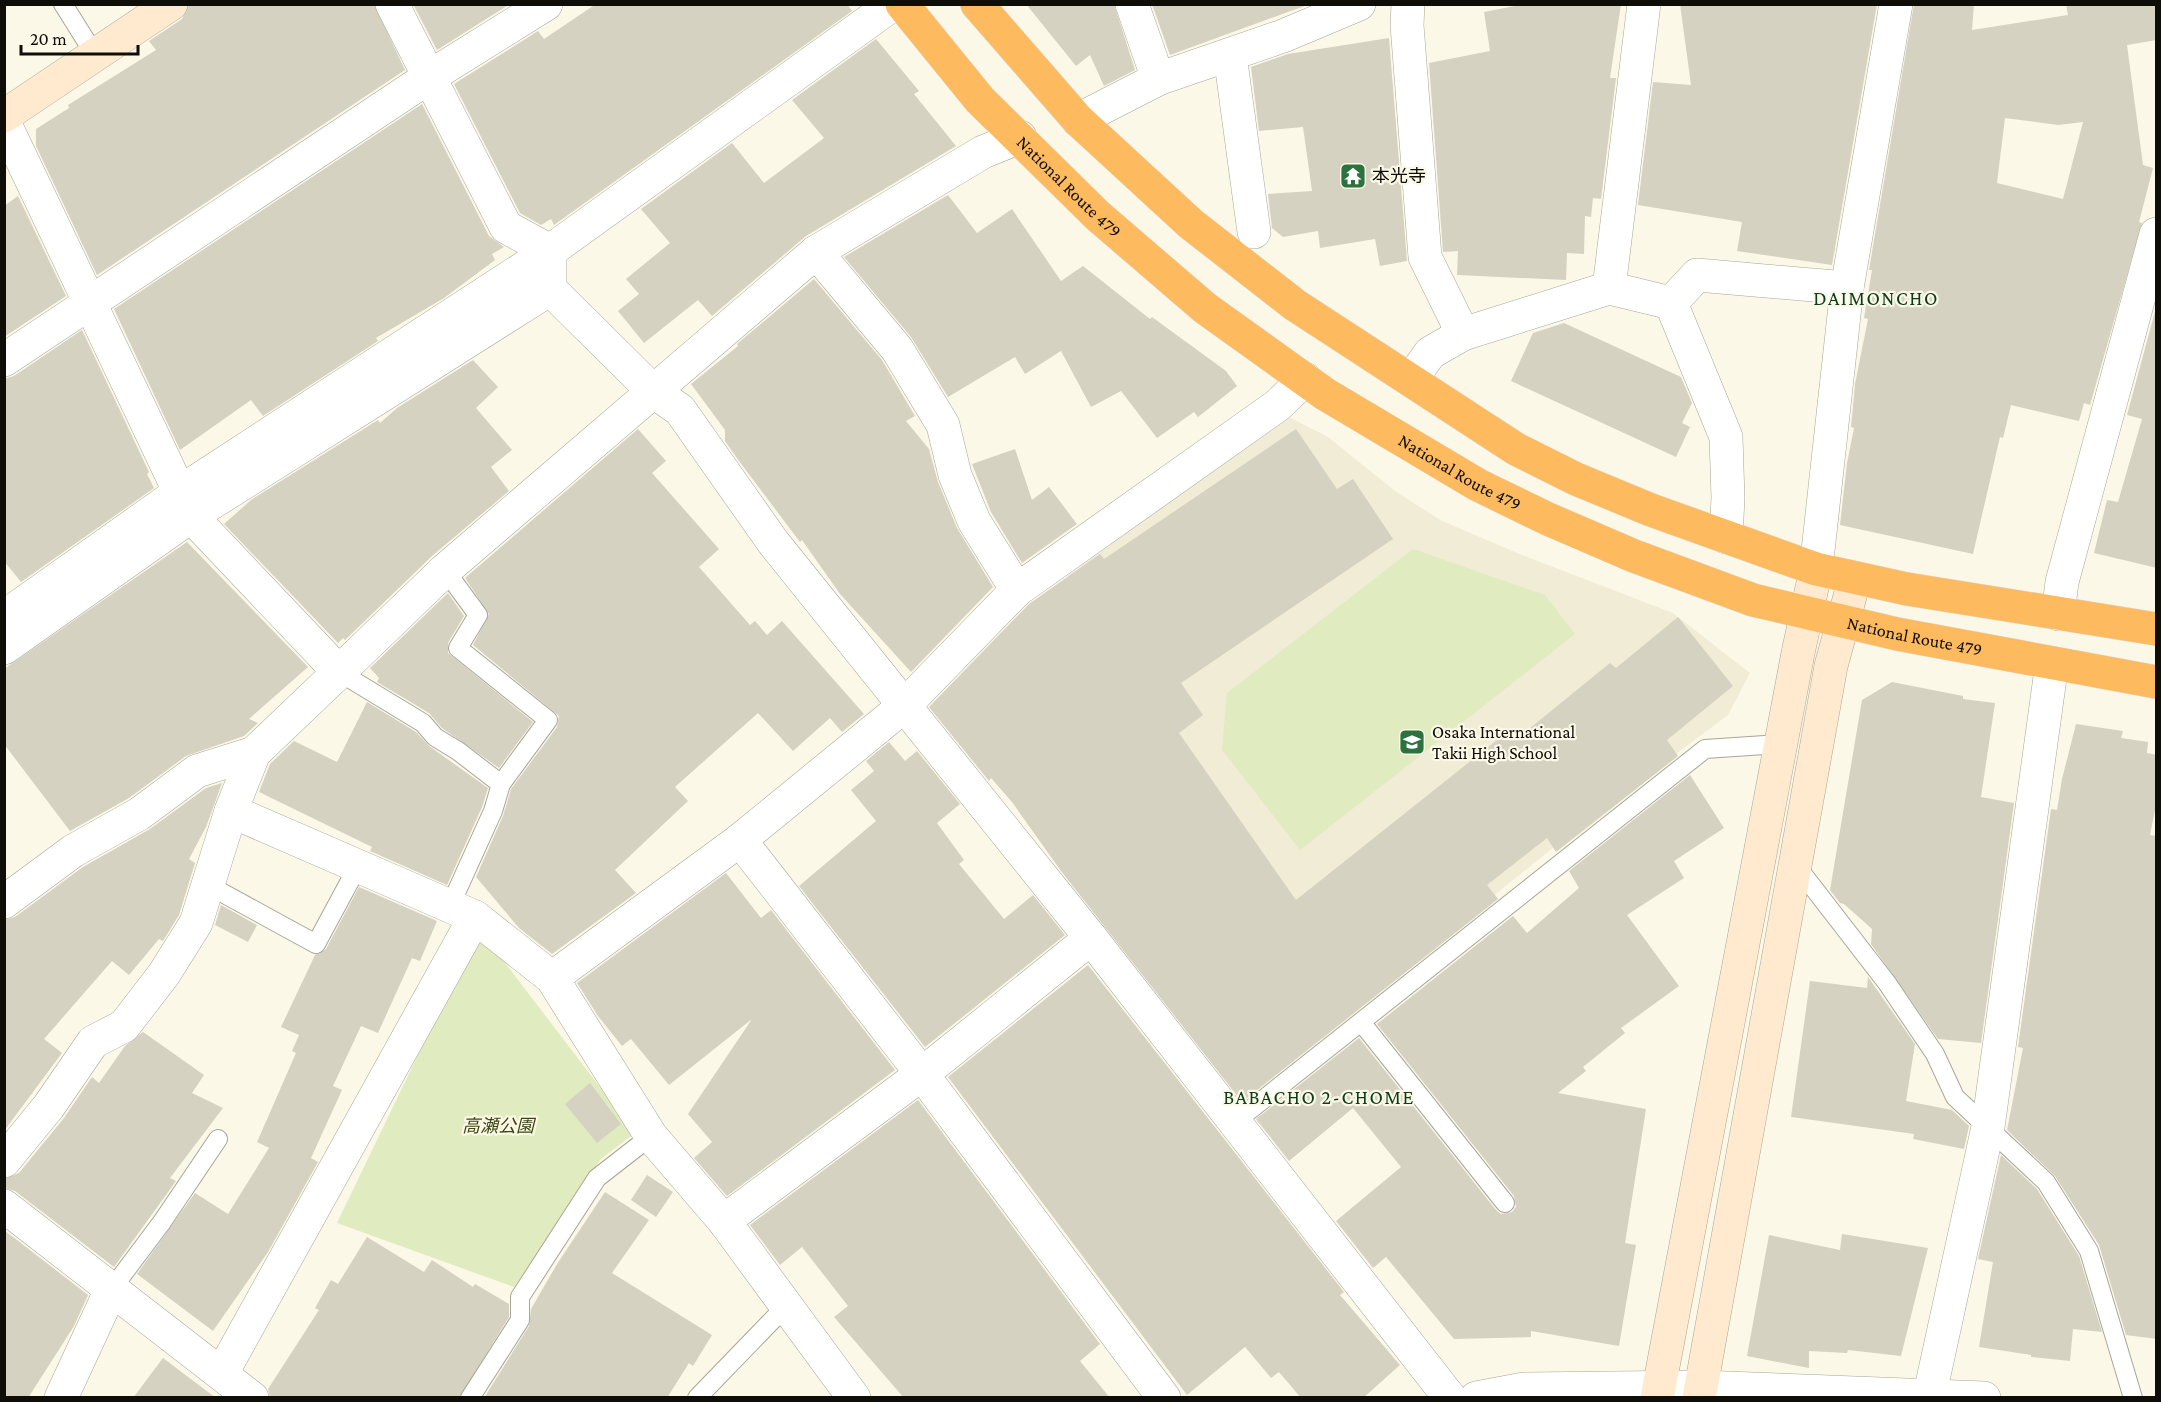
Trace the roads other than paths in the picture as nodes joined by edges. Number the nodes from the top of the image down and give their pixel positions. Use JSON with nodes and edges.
{"nodes":[{"id":1,"x":63,"y":4,"type":"edge"},
{"id":2,"x":171,"y":4,"type":"edge"},
{"id":3,"x":392,"y":4,"type":"edge"},
{"id":4,"x":546,"y":4,"type":"edge"},
{"id":5,"x":893,"y":4,"type":"edge"},
{"id":6,"x":902,"y":4,"type":"edge"},
{"id":7,"x":977,"y":4,"type":"edge"},
{"id":8,"x":1132,"y":4,"type":"edge"},
{"id":9,"x":1359,"y":4,"type":"edge"},
{"id":10,"x":1408,"y":4,"type":"edge"},
{"id":11,"x":1644,"y":4,"type":"edge"},
{"id":12,"x":1896,"y":4,"type":"edge"},
{"id":13,"x":95,"y":55,"type":"junction"},
{"id":14,"x":1230,"y":55,"type":"junction"},
{"id":15,"x":429,"y":77,"type":"junction"},
{"id":16,"x":1158,"y":80,"type":"junction"},
{"id":17,"x":4,"y":116,"type":"edge"},
{"id":18,"x":1078,"y":120,"type":"junction"},
{"id":19,"x":4,"y":122,"type":"edge"},
{"id":20,"x":1020,"y":136,"type":"junction"},
{"id":21,"x":1254,"y":232,"type":"dead end"},
{"id":22,"x":2157,"y":234,"type":"edge"},
{"id":23,"x":550,"y":251,"type":"junction"},
{"id":24,"x":816,"y":252,"type":"junction"},
{"id":25,"x":1609,"y":288,"type":"junction"},
{"id":26,"x":1847,"y":288,"type":"junction"},
{"id":27,"x":550,"y":289,"type":"junction"},
{"id":28,"x":1671,"y":303,"type":"junction"},
{"id":29,"x":91,"y":304,"type":"junction"},
{"id":30,"x":1463,"y":334,"type":"junction"},
{"id":31,"x":4,"y":360,"type":"edge"},
{"id":32,"x":1305,"y":379,"type":"junction"},
{"id":33,"x":1411,"y":380,"type":"junction"},
{"id":34,"x":653,"y":391,"type":"junction"},
{"id":35,"x":185,"y":504,"type":"junction"},
{"id":36,"x":1726,"y":537,"type":"junction"},
{"id":37,"x":1816,"y":569,"type":"junction"},
{"id":38,"x":445,"y":570,"type":"junction"},
{"id":39,"x":1855,"y":578,"type":"junction"},
{"id":40,"x":1017,"y":590,"type":"junction"},
{"id":41,"x":1807,"y":611,"type":"junction"},
{"id":42,"x":2058,"y":614,"type":"junction"},
{"id":43,"x":4,"y":617,"type":"edge"},
{"id":44,"x":1843,"y":621,"type":"junction"},
{"id":45,"x":2157,"y":629,"type":"edge"},
{"id":46,"x":4,"y":648,"type":"edge"},
{"id":47,"x":2052,"y":663,"type":"junction"},
{"id":48,"x":339,"y":672,"type":"junction"},
{"id":49,"x":2157,"y":682,"type":"edge"},
{"id":50,"x":904,"y":706,"type":"junction"},
{"id":51,"x":1780,"y":744,"type":"junction"},
{"id":52,"x":254,"y":753,"type":"junction"},
{"id":53,"x":501,"y":784,"type":"junction"},
{"id":54,"x":231,"y":811,"type":"junction"},
{"id":55,"x":740,"y":840,"type":"junction"},
{"id":56,"x":1795,"y":864,"type":"junction"},
{"id":57,"x":358,"y":866,"type":"junction"},
{"id":58,"x":208,"y":885,"type":"junction"},
{"id":59,"x":4,"y":902,"type":"edge"},
{"id":60,"x":462,"y":912,"type":"junction"},
{"id":61,"x":1091,"y":938,"type":"junction"},
{"id":62,"x":552,"y":978,"type":"junction"},
{"id":63,"x":1361,"y":1022,"type":"junction"},
{"id":64,"x":922,"y":1074,"type":"junction"},
{"id":65,"x":1236,"y":1121,"type":"junction"},
{"id":66,"x":1989,"y":1127,"type":"junction"},
{"id":67,"x":651,"y":1137,"type":"junction"},
{"id":68,"x":218,"y":1139,"type":"dead end"},
{"id":69,"x":4,"y":1161,"type":"edge"},
{"id":70,"x":1505,"y":1203,"type":"dead end"},
{"id":71,"x":4,"y":1206,"type":"edge"},
{"id":72,"x":724,"y":1221,"type":"junction"},
{"id":73,"x":111,"y":1290,"type":"junction"},
{"id":74,"x":785,"y":1307,"type":"junction"},
{"id":75,"x":222,"y":1373,"type":"junction"},
{"id":76,"x":1699,"y":1392,"type":"edge"},
{"id":77,"x":1657,"y":1393,"type":"edge"},
{"id":78,"x":1162,"y":1397,"type":"edge"},
{"id":79,"x":1929,"y":1397,"type":"edge"},
{"id":80,"x":61,"y":1398,"type":"edge"},
{"id":81,"x":252,"y":1398,"type":"edge"},
{"id":82,"x":470,"y":1398,"type":"edge"},
{"id":83,"x":697,"y":1398,"type":"edge"},
{"id":84,"x":854,"y":1398,"type":"edge"},
{"id":85,"x":1450,"y":1398,"type":"edge"},
{"id":86,"x":1476,"y":1398,"type":"edge"},
{"id":87,"x":1984,"y":1398,"type":"edge"},
{"id":88,"x":2133,"y":1398,"type":"edge"}],
"edges":[{"from":1,"to":13,"type":"lane"},
{"from":2,"to":13,"type":"street"},
{"from":3,"to":15,"type":"street"},
{"from":4,"to":15,"type":"street"},
{"from":5,"to":23,"type":"street"},
{"from":6,"to":20,"type":"highway","name":"National Route 479"},
{"from":7,"to":18,"type":"highway"},
{"from":8,"to":16,"type":"street"},
{"from":9,"to":14,"type":"street"},
{"from":10,"to":30,"type":"street"},
{"from":11,"to":25,"type":"street"},
{"from":12,"to":26,"type":"street"},
{"from":13,"to":17,"type":"street"},
{"from":14,"to":16,"type":"street"},
{"from":14,"to":21,"type":"street"},
{"from":15,"to":23,"type":"street"},
{"from":15,"to":29,"type":"street"},
{"from":16,"to":18,"type":"street"},
{"from":18,"to":33,"type":"highway"},
{"from":19,"to":29,"type":"street"},
{"from":20,"to":24,"type":"street"},
{"from":20,"to":32,"type":"highway","name":"National Route 479"},
{"from":22,"to":42,"type":"street"},
{"from":23,"to":27,"type":"street"},
{"from":23,"to":35,"type":"street"},
{"from":24,"to":34,"type":"street"},
{"from":24,"to":40,"type":"street"},
{"from":25,"to":28,"type":"street"},
{"from":25,"to":30,"type":"street"},
{"from":26,"to":28,"type":"street"},
{"from":26,"to":37,"type":"street"},
{"from":27,"to":34,"type":"street"},
{"from":27,"to":35,"type":"street"},
{"from":28,"to":36,"type":"street"},
{"from":29,"to":31,"type":"street"},
{"from":29,"to":35,"type":"street"},
{"from":30,"to":33,"type":"street"},
{"from":32,"to":40,"type":"street"},
{"from":32,"to":41,"type":"highway","name":"National Route 479"},
{"from":33,"to":36,"type":"highway"},
{"from":34,"to":38,"type":"street"},
{"from":34,"to":50,"type":"street"},
{"from":35,"to":43,"type":"street"},
{"from":35,"to":46,"type":"street"},
{"from":35,"to":48,"type":"street"},
{"from":36,"to":37,"type":"highway"},
{"from":37,"to":39,"type":"highway"},
{"from":37,"to":41,"type":"street"},
{"from":38,"to":48,"type":"street"},
{"from":38,"to":53,"type":"lane"},
{"from":39,"to":42,"type":"highway"},
{"from":39,"to":44,"type":"street"},
{"from":40,"to":50,"type":"street"},
{"from":41,"to":44,"type":"highway","name":"National Route 479"},
{"from":41,"to":51,"type":"street"},
{"from":42,"to":45,"type":"highway"},
{"from":44,"to":47,"type":"highway","name":"National Route 479"},
{"from":44,"to":56,"type":"street"},
{"from":47,"to":49,"type":"highway","name":"National Route 479"},
{"from":47,"to":66,"type":"street"},
{"from":48,"to":52,"type":"street"},
{"from":48,"to":53,"type":"lane"},
{"from":50,"to":55,"type":"street"},
{"from":50,"to":61,"type":"street"},
{"from":51,"to":63,"type":"lane"},
{"from":51,"to":77,"type":"street"},
{"from":52,"to":54,"type":"street"},
{"from":52,"to":59,"type":"street"},
{"from":53,"to":60,"type":"lane"},
{"from":54,"to":57,"type":"street"},
{"from":54,"to":58,"type":"street"},
{"from":55,"to":62,"type":"street"},
{"from":55,"to":64,"type":"street"},
{"from":56,"to":66,"type":"lane"},
{"from":56,"to":76,"type":"street"},
{"from":57,"to":58,"type":"lane"},
{"from":57,"to":60,"type":"street"},
{"from":58,"to":69,"type":"street"},
{"from":60,"to":62,"type":"street"},
{"from":60,"to":75,"type":"street"},
{"from":61,"to":64,"type":"street"},
{"from":61,"to":65,"type":"street"},
{"from":62,"to":67,"type":"street"},
{"from":63,"to":65,"type":"lane"},
{"from":63,"to":70,"type":"lane"},
{"from":64,"to":72,"type":"street"},
{"from":64,"to":78,"type":"street"},
{"from":65,"to":85,"type":"street"},
{"from":66,"to":79,"type":"street"},
{"from":66,"to":88,"type":"lane"},
{"from":67,"to":72,"type":"street"},
{"from":67,"to":82,"type":"lane"},
{"from":68,"to":73,"type":"lane"},
{"from":71,"to":73,"type":"street"},
{"from":72,"to":74,"type":"street"},
{"from":73,"to":75,"type":"street"},
{"from":73,"to":80,"type":"street"},
{"from":74,"to":83,"type":"lane"},
{"from":74,"to":84,"type":"street"},
{"from":75,"to":81,"type":"street"},
{"from":76,"to":77,"type":"street"},
{"from":76,"to":79,"type":"street"},
{"from":77,"to":86,"type":"street"},
{"from":79,"to":87,"type":"street"}]}
